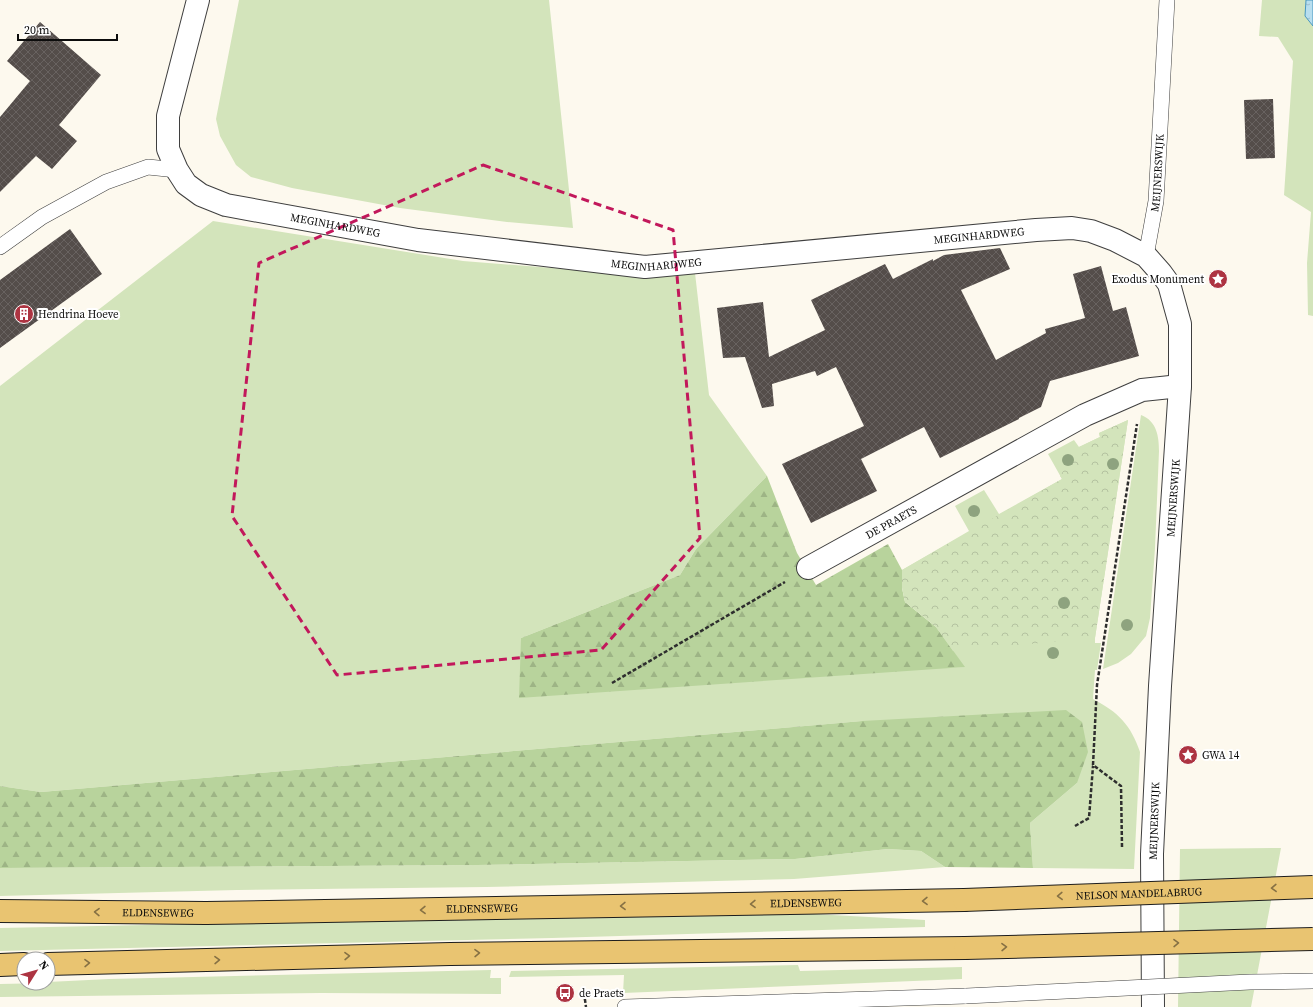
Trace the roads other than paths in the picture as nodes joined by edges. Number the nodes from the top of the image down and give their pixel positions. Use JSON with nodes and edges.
{"nodes":[{"id":1,"x":198,"y":0,"type":"edge"},
{"id":2,"x":1167,"y":0,"type":"edge"},
{"id":3,"x":177,"y":170,"type":"junction"},
{"id":4,"x":0,"y":247,"type":"edge"},
{"id":5,"x":1146,"y":256,"type":"junction"},
{"id":6,"x":1180,"y":386,"type":"junction"},
{"id":7,"x":808,"y":568,"type":"road end"},
{"id":8,"x":1313,"y":887,"type":"edge"},
{"id":9,"x":964,"y":900,"type":"joint"},
{"id":10,"x":0,"y":911,"type":"edge"},
{"id":11,"x":1313,"y":939,"type":"edge"},
{"id":12,"x":16,"y":964,"type":"edge"},
{"id":13,"x":56,"y":964,"type":"edge"},
{"id":14,"x":0,"y":965,"type":"edge"},
{"id":15,"x":1313,"y":980,"type":"edge"},
{"id":16,"x":625,"y":1007,"type":"edge"},
{"id":17,"x":1153,"y":1007,"type":"edge"}],
"edges":[{"from":1,"to":3,"type":"street","name":"MEGINHARDWEG"},
{"from":2,"to":5,"type":"lane","name":"MEIJNERSWIJK"},
{"from":3,"to":4,"type":"lane"},
{"from":3,"to":5,"type":"street","name":"MEGINHARDWEG"},
{"from":5,"to":6,"type":"street","name":"MEIJNERSWIJK"},
{"from":6,"to":7,"type":"street","name":"DE PRAETS"},
{"from":6,"to":17,"type":"street","name":"MEIJNERSWIJK"},
{"from":8,"to":9,"type":"main road","name":"NELSON MANDELABRUG","one_way":true,"bridge":true},
{"from":9,"to":10,"type":"main road","name":"ELDENSEWEG","one_way":true},
{"from":13,"to":11,"type":"main road","one_way":true,"bridge":true},
{"from":12,"to":14,"type":"main road"},
{"from":15,"to":16,"type":"lane","bridge":true}]}
